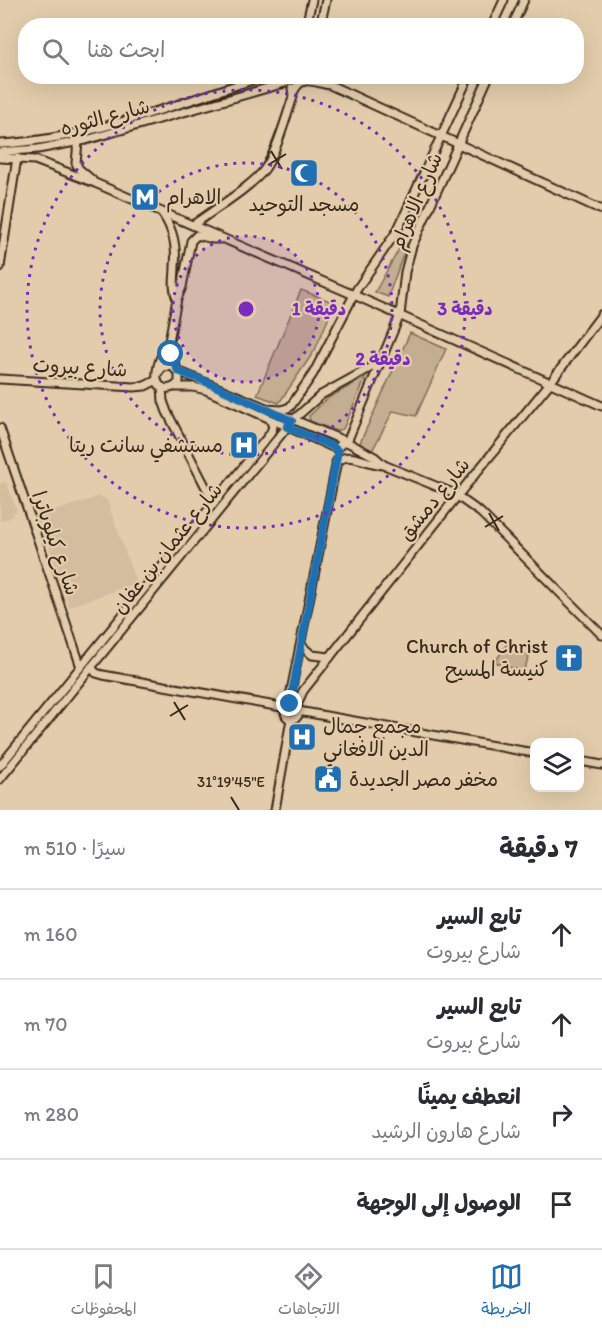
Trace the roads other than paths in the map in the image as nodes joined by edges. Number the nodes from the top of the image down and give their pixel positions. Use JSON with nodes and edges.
{"nodes":[{"id":1,"x":312,"y":0,"type":"edge"},
{"id":2,"x":326,"y":0,"type":"edge"},
{"id":3,"x":504,"y":0,"type":"edge"},
{"id":4,"x":524,"y":0,"type":"edge"},
{"id":5,"x":308,"y":18,"type":"edge"},
{"id":6,"x":322,"y":18,"type":"edge"},
{"id":7,"x":496,"y":18,"type":"edge"},
{"id":8,"x":516,"y":18,"type":"edge"},
{"id":9,"x":239,"y":84,"type":"edge"},
{"id":10,"x":281,"y":84,"type":"edge"},
{"id":11,"x":288,"y":84,"type":"edge"},
{"id":12,"x":298,"y":84,"type":"edge"},
{"id":13,"x":325,"y":84,"type":"edge"},
{"id":14,"x":465,"y":84,"type":"edge"},
{"id":15,"x":485,"y":84,"type":"edge"},
{"id":16,"x":330,"y":85,"type":"joint"},
{"id":17,"x":294,"y":91,"type":"junction"},
{"id":18,"x":441,"y":136,"type":"junction"},
{"id":19,"x":78,"y":142,"type":"junction"},
{"id":20,"x":0,"y":144,"type":"edge"},
{"id":21,"x":458,"y":144,"type":"junction"},
{"id":22,"x":22,"y":151,"type":"junction"},
{"id":23,"x":0,"y":152,"type":"edge"},
{"id":24,"x":0,"y":158,"type":"edge"},
{"id":25,"x":17,"y":158,"type":"junction"},
{"id":26,"x":63,"y":171,"type":"junction"},
{"id":27,"x":95,"y":183,"type":"junction"},
{"id":28,"x":159,"y":210,"type":"junction"},
{"id":29,"x":602,"y":210,"type":"edge"},
{"id":30,"x":194,"y":225,"type":"junction"},
{"id":31,"x":224,"y":238,"type":"junction"},
{"id":32,"x":0,"y":267,"type":"edge"},
{"id":33,"x":354,"y":295,"type":"junction"},
{"id":34,"x":177,"y":299,"type":"junction"},
{"id":35,"x":602,"y":314,"type":"edge"},
{"id":36,"x":400,"y":315,"type":"junction"},
{"id":37,"x":170,"y":341,"type":"junction"},
{"id":38,"x":381,"y":362,"type":"junction"},
{"id":39,"x":178,"y":370,"type":"junction"},
{"id":40,"x":157,"y":377,"type":"junction"},
{"id":41,"x":0,"y":379,"type":"edge"},
{"id":42,"x":550,"y":383,"type":"junction"},
{"id":43,"x":162,"y":387,"type":"junction"},
{"id":44,"x":176,"y":387,"type":"junction"},
{"id":45,"x":602,"y":406,"type":"edge"},
{"id":46,"x":265,"y":409,"type":"junction"},
{"id":47,"x":270,"y":419,"type":"junction"},
{"id":48,"x":289,"y":424,"type":"junction"},
{"id":49,"x":0,"y":428,"type":"edge"},
{"id":50,"x":346,"y":442,"type":"junction"},
{"id":51,"x":337,"y":449,"type":"junction"},
{"id":52,"x":336,"y":462,"type":"junction"},
{"id":53,"x":384,"y":465,"type":"junction"},
{"id":54,"x":458,"y":495,"type":"junction"},
{"id":55,"x":214,"y":503,"type":"junction"},
{"id":56,"x":602,"y":635,"type":"edge"},
{"id":57,"x":301,"y":645,"type":"junction"},
{"id":58,"x":330,"y":657,"type":"junction"},
{"id":59,"x":81,"y":667,"type":"junction"},
{"id":60,"x":91,"y":667,"type":"junction"},
{"id":61,"x":292,"y":708,"type":"junction"},
{"id":62,"x":291,"y":719,"type":"junction"},
{"id":63,"x":530,"y":752,"type":"edge"},
{"id":64,"x":584,"y":762,"type":"edge"},
{"id":65,"x":602,"y":765,"type":"edge"},
{"id":66,"x":0,"y":766,"type":"edge"},
{"id":67,"x":0,"y":779,"type":"edge"},
{"id":68,"x":275,"y":810,"type":"edge"}],
"edges":[{"from":1,"to":5,"type":"street"},
{"from":2,"to":6,"type":"street"},
{"from":3,"to":7,"type":"street"},
{"from":4,"to":8,"type":"street"},
{"from":9,"to":20,"type":"street","name":"شارع الثوره"},
{"from":10,"to":19,"type":"street","name":"شارع الثوره"},
{"from":11,"to":17,"type":"street"},
{"from":12,"to":17,"type":"street"},
{"from":13,"to":16,"type":"street"},
{"from":14,"to":18,"type":"street","name":"شارع الاهرام"},
{"from":15,"to":21,"type":"street","name":"شارع الاهرام"},
{"from":16,"to":18,"type":"street"},
{"from":17,"to":30,"type":"street"},
{"from":18,"to":21,"type":"street"},
{"from":18,"to":33,"type":"street","name":"شارع الاهرام"},
{"from":19,"to":22,"type":"street","name":"شارع الثوره"},
{"from":19,"to":27,"type":"street"},
{"from":21,"to":29,"type":"street"},
{"from":21,"to":36,"type":"street","name":"شارع الاهرام"},
{"from":22,"to":23,"type":"street","name":"شارع الثوره"},
{"from":22,"to":26,"type":"street"},
{"from":24,"to":25,"type":"street"},
{"from":25,"to":26,"type":"street"},
{"from":25,"to":32,"type":"street"},
{"from":26,"to":27,"type":"street"},
{"from":27,"to":28,"type":"street"},
{"from":28,"to":30,"type":"street"},
{"from":28,"to":34,"type":"street"},
{"from":30,"to":31,"type":"street"},
{"from":31,"to":33,"type":"street"},
{"from":31,"to":34,"type":"street"},
{"from":33,"to":36,"type":"street"},
{"from":33,"to":46,"type":"street"},
{"from":34,"to":37,"type":"street"},
{"from":35,"to":42,"type":"street","name":"شارع دمشق"},
{"from":36,"to":38,"type":"street","name":"شارع الاهرام"},
{"from":36,"to":42,"type":"street"},
{"from":37,"to":39,"type":"street"},
{"from":37,"to":40,"type":"street"},
{"from":38,"to":48,"type":"street","name":"شارع عثمان بن عفان"},
{"from":38,"to":50,"type":"street","name":"شارع الاهرام"},
{"from":39,"to":40,"type":"street"},
{"from":39,"to":44,"type":"street"},
{"from":39,"to":46,"type":"street"},
{"from":40,"to":41,"type":"street","name":"شارع بيروت"},
{"from":40,"to":43,"type":"street"},
{"from":42,"to":45,"type":"street"},
{"from":42,"to":54,"type":"street","name":"شارع دمشق"},
{"from":43,"to":44,"type":"street"},
{"from":43,"to":55,"type":"street"},
{"from":44,"to":47,"type":"street"},
{"from":46,"to":48,"type":"street"},
{"from":47,"to":48,"type":"street"},
{"from":47,"to":55,"type":"street","name":"شارع عثمان بن عفان"},
{"from":48,"to":50,"type":"street"},
{"from":48,"to":51,"type":"street"},
{"from":48,"to":60,"type":"street","name":"شارع عثمان بن عفان"},
{"from":49,"to":59,"type":"street","name":"شارع كيلوباترا"},
{"from":50,"to":51,"type":"street"},
{"from":50,"to":53,"type":"street"},
{"from":51,"to":52,"type":"street"},
{"from":52,"to":53,"type":"street"},
{"from":52,"to":57,"type":"street"},
{"from":53,"to":54,"type":"street"},
{"from":54,"to":56,"type":"street"},
{"from":54,"to":58,"type":"street","name":"شارع دمشق"},
{"from":55,"to":59,"type":"street","name":"شارع عثمان بن عفان"},
{"from":57,"to":58,"type":"street"},
{"from":57,"to":61,"type":"street"},
{"from":58,"to":61,"type":"street","name":"شارع دمشق"},
{"from":59,"to":66,"type":"street","name":"شارع عثمان بن عفان"},
{"from":60,"to":61,"type":"street"},
{"from":60,"to":67,"type":"street","name":"شارع عثمان بن عفان"},
{"from":61,"to":62,"type":"street"},
{"from":61,"to":62,"type":"street","name":"شارع دمشق"},
{"from":61,"to":63,"type":"street"},
{"from":62,"to":68,"type":"street"},
{"from":64,"to":65,"type":"street"}]}
